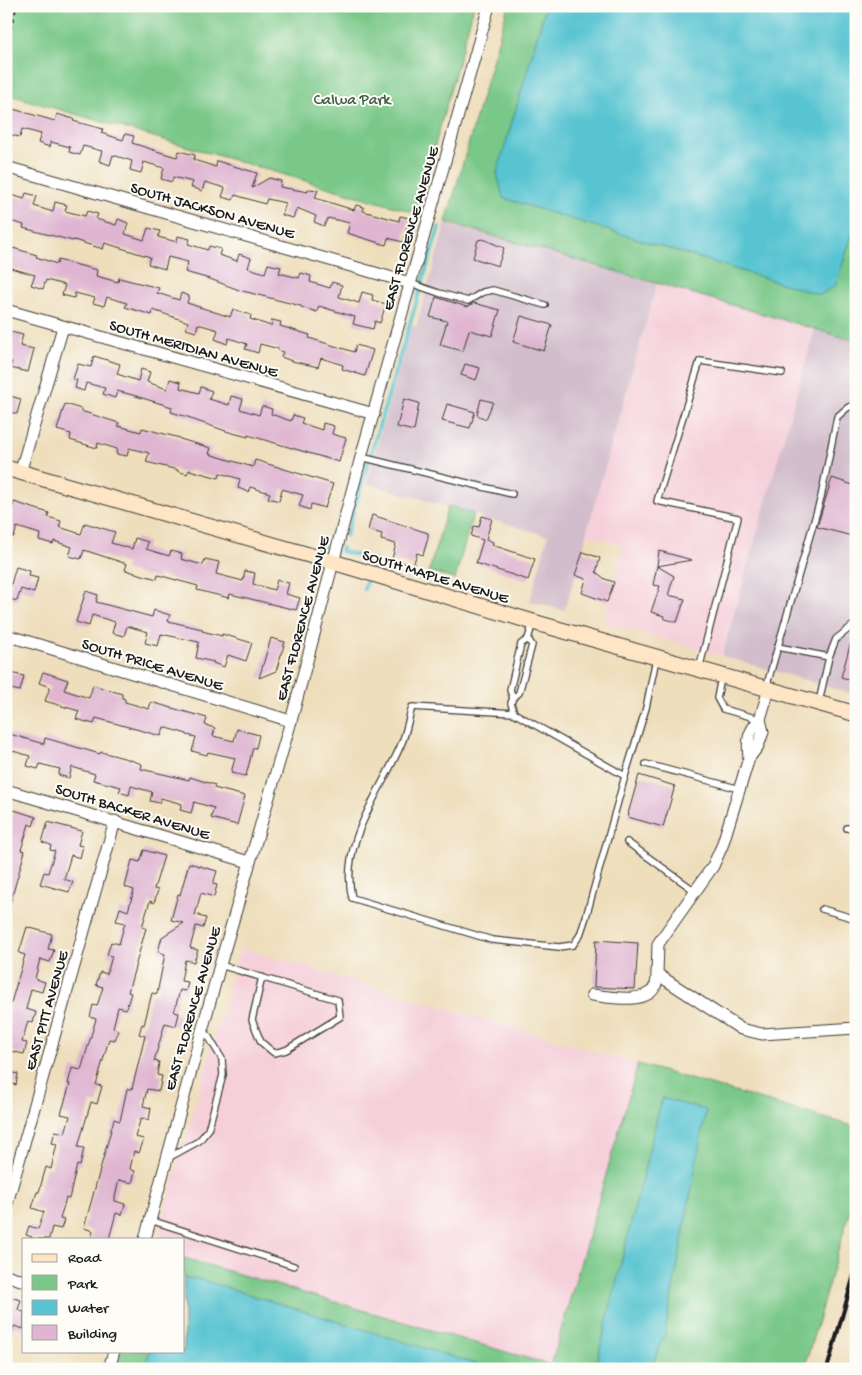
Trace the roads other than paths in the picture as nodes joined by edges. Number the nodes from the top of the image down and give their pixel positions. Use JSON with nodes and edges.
{"nodes":[{"id":1,"x":489,"y":6,"type":"edge"},
{"id":2,"x":6,"y":167,"type":"edge"},
{"id":3,"x":410,"y":283,"type":"junction"},
{"id":4,"x":545,"y":305,"type":"dead end"},
{"id":5,"x":6,"y":310,"type":"edge"},
{"id":6,"x":64,"y":327,"type":"junction"},
{"id":7,"x":782,"y":373,"type":"dead end"},
{"id":8,"x":856,"y":404,"type":"edge"},
{"id":9,"x":374,"y":414,"type":"junction"},
{"id":10,"x":361,"y":457,"type":"junction"},
{"id":11,"x":13,"y":471,"type":"edge"},
{"id":12,"x":512,"y":494,"type":"dead end"},
{"id":13,"x":333,"y":562,"type":"junction"},
{"id":14,"x":533,"y":622,"type":"junction"},
{"id":15,"x":856,"y":623,"type":"edge"},
{"id":16,"x":6,"y":635,"type":"edge"},
{"id":17,"x":528,"y":639,"type":"junction"},
{"id":18,"x":778,"y":646,"type":"junction"},
{"id":19,"x":656,"y":657,"type":"junction"},
{"id":20,"x":829,"y":657,"type":"junction"},
{"id":21,"x":699,"y":669,"type":"junction"},
{"id":22,"x":721,"y":676,"type":"junction"},
{"id":23,"x":767,"y":689,"type":"junction"},
{"id":24,"x":513,"y":698,"type":"junction"},
{"id":25,"x":818,"y":703,"type":"junction"},
{"id":26,"x":514,"y":713,"type":"junction"},
{"id":27,"x":856,"y":714,"type":"edge"},
{"id":28,"x":760,"y":719,"type":"junction"},
{"id":29,"x":291,"y":721,"type":"junction"},
{"id":30,"x":646,"y":764,"type":"dead end"},
{"id":31,"x":625,"y":776,"type":"junction"},
{"id":32,"x":740,"y":789,"type":"junction"},
{"id":33,"x":6,"y":790,"type":"edge"},
{"id":34,"x":115,"y":821,"type":"junction"},
{"id":35,"x":847,"y":828,"type":"dead end"},
{"id":36,"x":856,"y":830,"type":"edge"},
{"id":37,"x":627,"y":842,"type":"dead end"},
{"id":38,"x":249,"y":862,"type":"junction"},
{"id":39,"x":695,"y":891,"type":"junction"},
{"id":40,"x":822,"y":909,"type":"dead end"},
{"id":41,"x":856,"y":919,"type":"edge"},
{"id":42,"x":220,"y":965,"type":"junction"},
{"id":43,"x":658,"y":974,"type":"junction"},
{"id":44,"x":262,"y":978,"type":"junction"},
{"id":45,"x":592,"y":995,"type":"dead end"},
{"id":46,"x":203,"y":1027,"type":"junction"},
{"id":47,"x":856,"y":1028,"type":"edge"},
{"id":48,"x":165,"y":1160,"type":"junction"},
{"id":49,"x":6,"y":1207,"type":"edge"},
{"id":50,"x":150,"y":1220,"type":"junction"},
{"id":51,"x":145,"y":1238,"type":"edge"},
{"id":52,"x":294,"y":1266,"type":"dead end"},
{"id":53,"x":6,"y":1275,"type":"edge"},
{"id":54,"x":22,"y":1279,"type":"edge"},
{"id":55,"x":114,"y":1352,"type":"edge"},
{"id":56,"x":109,"y":1369,"type":"edge"}],
"edges":[{"from":1,"to":3,"type":"street","name":"EAST FLORENCE AVENUE"},
{"from":2,"to":3,"type":"street","name":"SOUTH JACKSON AVENUE"},
{"from":3,"to":4,"type":"lane"},
{"from":3,"to":9,"type":"street","name":"EAST FLORENCE AVENUE"},
{"from":5,"to":6,"type":"street","name":"SOUTH MERIDIAN AVENUE"},
{"from":6,"to":9,"type":"street","name":"SOUTH MERIDIAN AVENUE"},
{"from":6,"to":11,"type":"street"},
{"from":7,"to":21,"type":"lane"},
{"from":8,"to":18,"type":"lane"},
{"from":9,"to":10,"type":"street","name":"EAST FLORENCE AVENUE"},
{"from":10,"to":12,"type":"lane"},
{"from":10,"to":13,"type":"street","name":"EAST FLORENCE AVENUE"},
{"from":11,"to":13,"type":"main road","name":"SOUTH MAPLE AVENUE"},
{"from":13,"to":14,"type":"main road","name":"SOUTH MAPLE AVENUE"},
{"from":13,"to":29,"type":"street","name":"EAST FLORENCE AVENUE"},
{"from":14,"to":17,"type":"lane"},
{"from":14,"to":19,"type":"main road","name":"SOUTH MAPLE AVENUE"},
{"from":15,"to":20,"type":"lane"},
{"from":16,"to":29,"type":"street","name":"SOUTH PRICE AVENUE"},
{"from":17,"to":24,"type":"lane"},
{"from":17,"to":24,"type":"lane"},
{"from":18,"to":20,"type":"lane"},
{"from":18,"to":23,"type":"lane"},
{"from":19,"to":21,"type":"main road","name":"SOUTH MAPLE AVENUE"},
{"from":19,"to":31,"type":"lane"},
{"from":20,"to":25,"type":"lane"},
{"from":21,"to":22,"type":"main road","name":"SOUTH MAPLE AVENUE"},
{"from":22,"to":23,"type":"main road","name":"SOUTH MAPLE AVENUE"},
{"from":22,"to":28,"type":"lane"},
{"from":23,"to":25,"type":"main road","name":"SOUTH MAPLE AVENUE"},
{"from":23,"to":28,"type":"street"},
{"from":24,"to":26,"type":"lane"},
{"from":25,"to":27,"type":"main road","name":"SOUTH MAPLE AVENUE"},
{"from":26,"to":31,"type":"lane"},
{"from":26,"to":31,"type":"lane"},
{"from":28,"to":32,"type":"street"},
{"from":29,"to":38,"type":"street","name":"EAST FLORENCE AVENUE"},
{"from":30,"to":32,"type":"lane"},
{"from":32,"to":39,"type":"street"},
{"from":33,"to":34,"type":"street","name":"SOUTH BACKER AVENUE"},
{"from":34,"to":38,"type":"street","name":"SOUTH BACKER AVENUE"},
{"from":34,"to":49,"type":"street","name":"EAST PITT AVENUE"},
{"from":35,"to":36,"type":"lane"},
{"from":37,"to":39,"type":"lane"},
{"from":38,"to":42,"type":"street","name":"EAST FLORENCE AVENUE"},
{"from":39,"to":43,"type":"street"},
{"from":40,"to":41,"type":"lane"},
{"from":42,"to":44,"type":"lane"},
{"from":42,"to":46,"type":"street","name":"EAST FLORENCE AVENUE"},
{"from":43,"to":45,"type":"street"},
{"from":43,"to":47,"type":"street"},
{"from":44,"to":44,"type":"lane"},
{"from":46,"to":48,"type":"street","name":"EAST FLORENCE AVENUE"},
{"from":46,"to":48,"type":"lane"},
{"from":48,"to":50,"type":"street","name":"EAST FLORENCE AVENUE"},
{"from":50,"to":51,"type":"street","name":"EAST FLORENCE AVENUE"},
{"from":50,"to":52,"type":"lane"},
{"from":53,"to":54,"type":"street"},
{"from":55,"to":56,"type":"street"}]}
